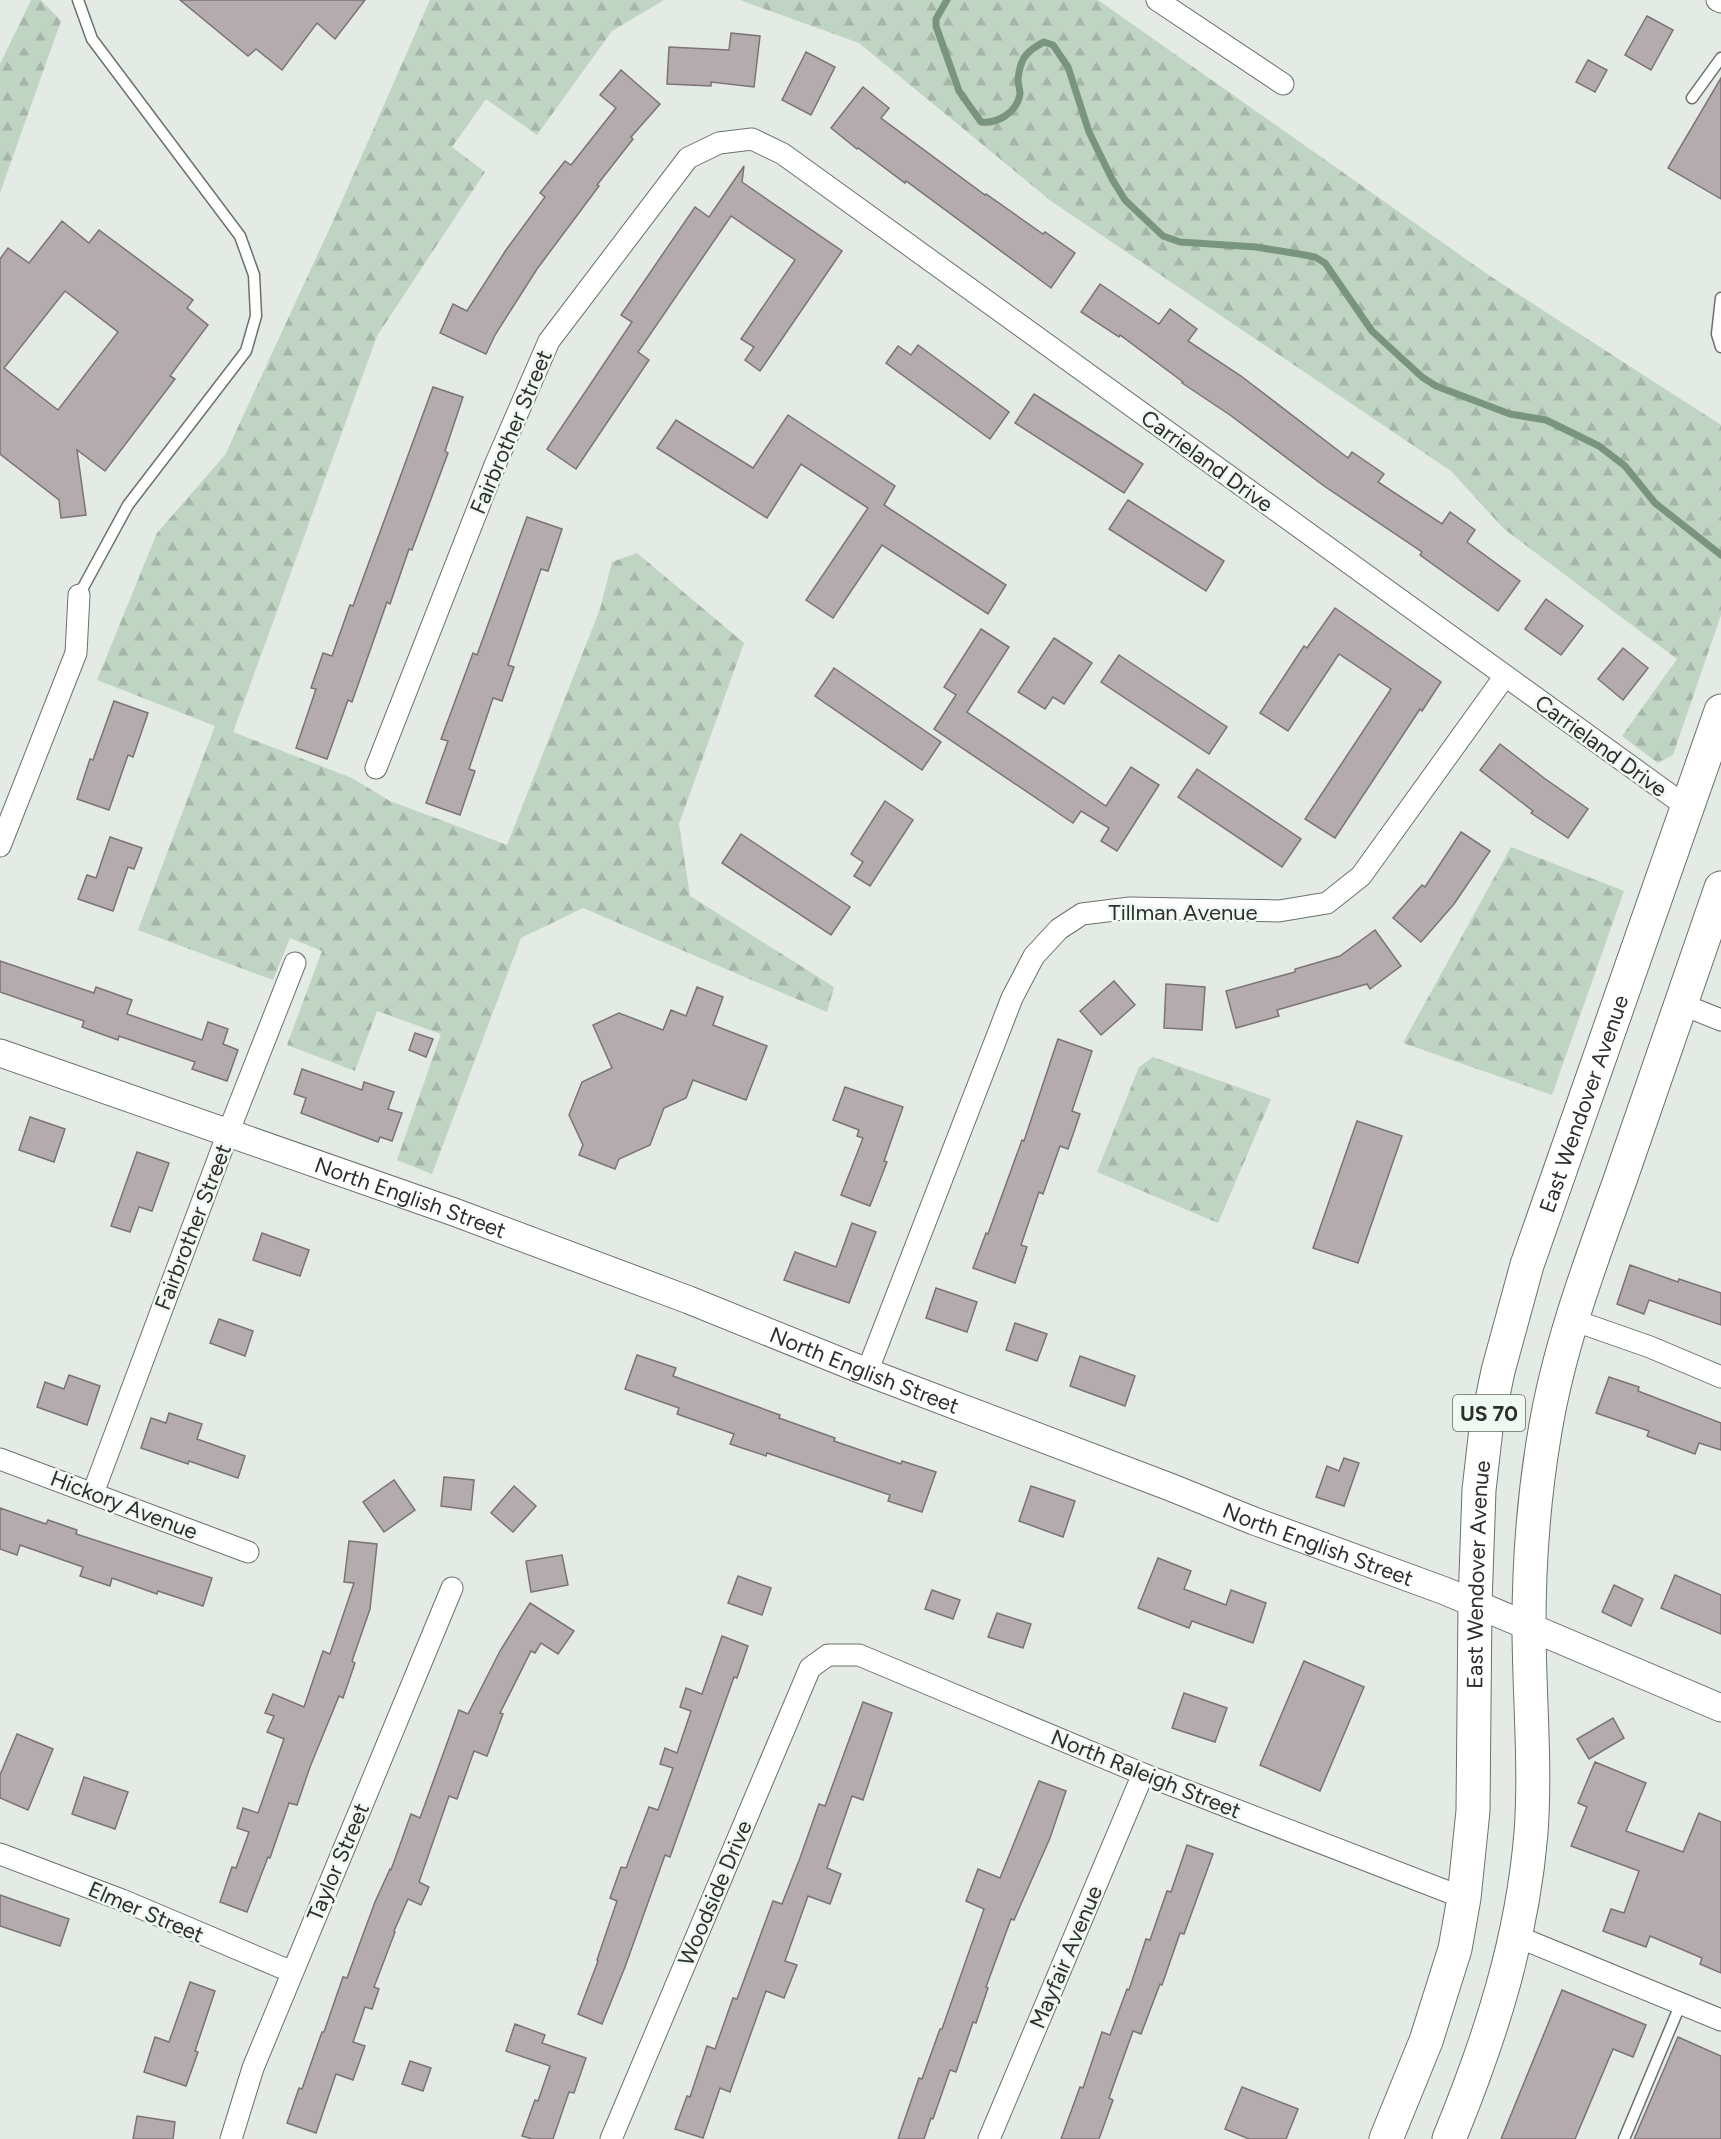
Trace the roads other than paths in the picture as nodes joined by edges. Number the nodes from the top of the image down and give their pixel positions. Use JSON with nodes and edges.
{"nodes":[{"id":1,"x":78,"y":0,"type":"edge"},
{"id":2,"x":1157,"y":0,"type":"edge"},
{"id":3,"x":1717,"y":0,"type":"edge"},
{"id":4,"x":1721,"y":2,"type":"edge"},
{"id":5,"x":1721,"y":58,"type":"edge"},
{"id":6,"x":1283,"y":84,"type":"dead end"},
{"id":7,"x":1692,"y":98,"type":"dead end"},
{"id":8,"x":719,"y":142,"type":"joint"},
{"id":9,"x":1721,"y":298,"type":"edge"},
{"id":10,"x":1721,"y":347,"type":"edge"},
{"id":11,"x":79,"y":595,"type":"joint"},
{"id":12,"x":1505,"y":676,"type":"junction"},
{"id":13,"x":1721,"y":711,"type":"edge"},
{"id":14,"x":376,"y":768,"type":"dead end"},
{"id":15,"x":1687,"y":807,"type":"junction"},
{"id":16,"x":0,"y":846,"type":"edge"},
{"id":17,"x":1721,"y":888,"type":"edge"},
{"id":18,"x":295,"y":963,"type":"dead end"},
{"id":19,"x":1681,"y":1004,"type":"junction"},
{"id":20,"x":1721,"y":1020,"type":"edge"},
{"id":21,"x":0,"y":1053,"type":"edge"},
{"id":22,"x":228,"y":1132,"type":"junction"},
{"id":23,"x":1573,"y":1320,"type":"junction"},
{"id":24,"x":867,"y":1372,"type":"junction"},
{"id":25,"x":1721,"y":1377,"type":"edge"},
{"id":26,"x":0,"y":1459,"type":"edge"},
{"id":27,"x":93,"y":1493,"type":"junction"},
{"id":28,"x":248,"y":1552,"type":"dead end"},
{"id":29,"x":452,"y":1588,"type":"dead end"},
{"id":30,"x":1475,"y":1604,"type":"junction"},
{"id":31,"x":1529,"y":1626,"type":"junction"},
{"id":32,"x":828,"y":1655,"type":"joint"},
{"id":33,"x":1721,"y":1708,"type":"edge"},
{"id":34,"x":1143,"y":1774,"type":"junction"},
{"id":35,"x":0,"y":1854,"type":"edge"},
{"id":36,"x":1464,"y":1898,"type":"junction"},
{"id":37,"x":1516,"y":1936,"type":"junction"},
{"id":38,"x":292,"y":1972,"type":"junction"},
{"id":39,"x":1681,"y":2003,"type":"junction"},
{"id":40,"x":1721,"y":2020,"type":"edge"},
{"id":41,"x":231,"y":2139,"type":"edge"},
{"id":42,"x":611,"y":2139,"type":"edge"},
{"id":43,"x":989,"y":2139,"type":"edge"},
{"id":44,"x":1386,"y":2139,"type":"edge"},
{"id":45,"x":1449,"y":2139,"type":"edge"},
{"id":46,"x":1624,"y":2139,"type":"edge"}],
"edges":[{"from":1,"to":11,"type":"lane"},
{"from":2,"to":6,"type":"street"},
{"from":3,"to":4,"type":"street"},
{"from":5,"to":7,"type":"lane"},
{"from":8,"to":12,"type":"street","name":"Carrieland Drive"},
{"from":8,"to":14,"type":"street","name":"Fairbrother Street"},
{"from":9,"to":10,"type":"lane"},
{"from":11,"to":16,"type":"street"},
{"from":12,"to":15,"type":"street","name":"Carrieland Drive"},
{"from":12,"to":24,"type":"street","name":"Tillman Avenue"},
{"from":13,"to":15,"type":"highway","name":"East Wendover Avenue","number":"US 70"},
{"from":15,"to":30,"type":"highway","name":"East Wendover Avenue","number":"US 70"},
{"from":17,"to":19,"type":"highway","number":"US 70"},
{"from":18,"to":22,"type":"street","name":"Fairbrother Street"},
{"from":19,"to":20,"type":"street"},
{"from":19,"to":23,"type":"highway","number":"US 70"},
{"from":21,"to":22,"type":"street","name":"North English Street"},
{"from":22,"to":24,"type":"street","name":"North English Street"},
{"from":22,"to":27,"type":"street","name":"Fairbrother Street"},
{"from":23,"to":25,"type":"street"},
{"from":23,"to":31,"type":"highway","number":"US 70"},
{"from":24,"to":30,"type":"street","name":"North English Street"},
{"from":26,"to":27,"type":"street","name":"Hickory Avenue"},
{"from":27,"to":28,"type":"street","name":"Hickory Avenue"},
{"from":29,"to":38,"type":"street","name":"Taylor Street"},
{"from":30,"to":31,"type":"street","name":"North English Street"},
{"from":30,"to":36,"type":"highway","name":"East Wendover Avenue","number":"US 70"},
{"from":31,"to":33,"type":"street","name":"North English Street"},
{"from":31,"to":37,"type":"highway","number":"US 70"},
{"from":32,"to":34,"type":"street","name":"North Raleigh Street"},
{"from":32,"to":42,"type":"street","name":"Woodside Drive"},
{"from":34,"to":36,"type":"street","name":"North Raleigh Street"},
{"from":34,"to":43,"type":"street","name":"Mayfair Avenue"},
{"from":35,"to":38,"type":"street","name":"Elmer Street"},
{"from":36,"to":44,"type":"highway","name":"East Wendover Avenue","number":"US 70"},
{"from":37,"to":39,"type":"street"},
{"from":37,"to":45,"type":"highway","number":"US 70"},
{"from":38,"to":41,"type":"street","name":"Taylor Street"},
{"from":39,"to":40,"type":"street"},
{"from":39,"to":46,"type":"lane"}]}
